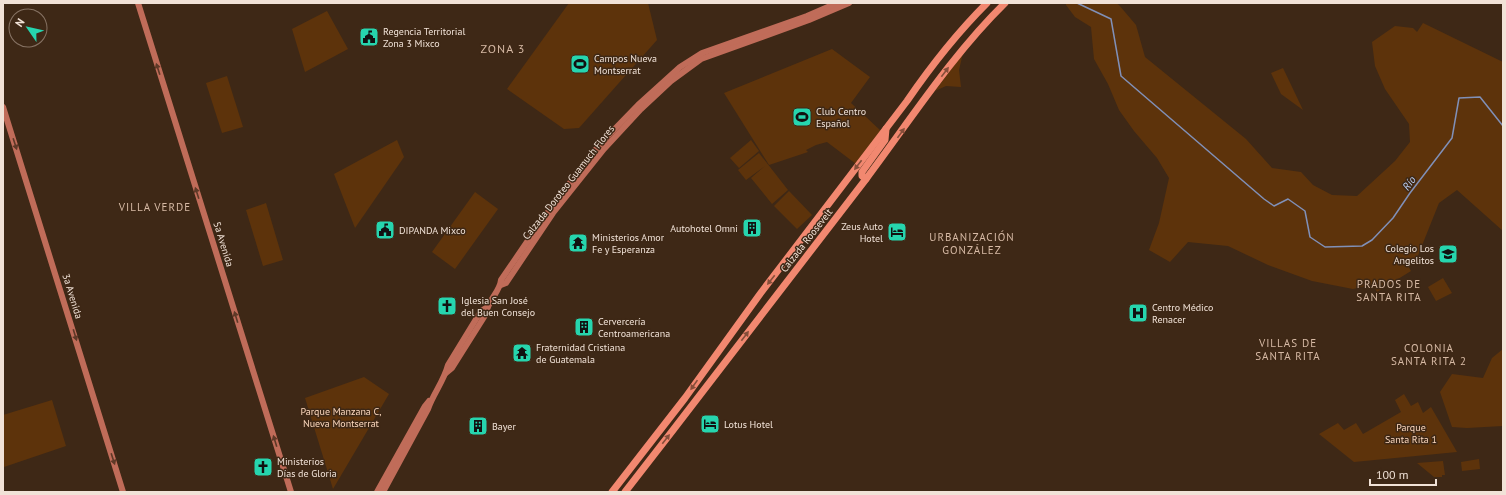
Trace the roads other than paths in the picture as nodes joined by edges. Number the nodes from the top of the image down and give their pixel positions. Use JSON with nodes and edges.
{"nodes":[{"id":1,"x":138,"y":3,"type":"edge"},
{"id":2,"x":837,"y":3,"type":"edge"},
{"id":3,"x":849,"y":3,"type":"edge"},
{"id":4,"x":987,"y":3,"type":"edge"},
{"id":5,"x":1005,"y":3,"type":"edge"},
{"id":6,"x":673,"y":76,"type":"junction"},
{"id":7,"x":3,"y":107,"type":"edge"},
{"id":8,"x":886,"y":129,"type":"junction"},
{"id":9,"x":866,"y":179,"type":"junction"},
{"id":10,"x":685,"y":398,"type":"junction"},
{"id":11,"x":432,"y":399,"type":"junction"},
{"id":12,"x":644,"y":451,"type":"junction"},
{"id":13,"x":652,"y":456,"type":"junction"},
{"id":14,"x":123,"y":492,"type":"edge"},
{"id":15,"x":291,"y":492,"type":"edge"},
{"id":16,"x":377,"y":492,"type":"edge"},
{"id":17,"x":383,"y":492,"type":"edge"},
{"id":18,"x":612,"y":492,"type":"edge"},
{"id":19,"x":624,"y":492,"type":"edge"}],
"edges":[{"from":15,"to":1,"type":"main road","name":"5a Avenida","one_way":true},
{"from":2,"to":6,"type":"main road","name":"Calzada Doroteo Guamuch Flores"},
{"from":3,"to":6,"type":"main road","name":"Calzada Doroteo Guamuch Flores"},
{"from":4,"to":8,"type":"highway","name":"Calzada Roosevelt"},
{"from":9,"to":5,"type":"highway","name":"Calzada Roosevelt","one_way":true},
{"from":6,"to":11,"type":"main road","name":"Calzada Doroteo Guamuch Flores"},
{"from":7,"to":14,"type":"main road","name":"3a Avenida","one_way":true},
{"from":8,"to":9,"type":"highway"},
{"from":8,"to":10,"type":"highway","name":"Calzada Roosevelt","one_way":true},
{"from":13,"to":9,"type":"highway","name":"Calzada Roosevelt","one_way":true},
{"from":10,"to":12,"type":"highway","name":"Calzada Roosevelt"},
{"from":10,"to":13,"type":"highway"},
{"from":11,"to":16,"type":"main road","name":"Calzada Doroteo Guamuch Flores"},
{"from":11,"to":17,"type":"main road","name":"Calzada Doroteo Guamuch Flores"},
{"from":12,"to":18,"type":"highway","name":"Calzada Roosevelt"},
{"from":12,"to":19,"type":"highway"},
{"from":13,"to":19,"type":"highway","name":"Calzada Roosevelt"}]}
